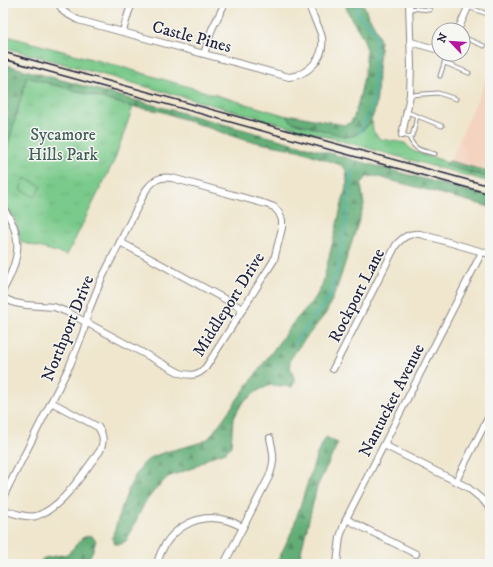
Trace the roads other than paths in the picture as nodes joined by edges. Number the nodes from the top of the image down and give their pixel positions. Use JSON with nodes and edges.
{"nodes":[{"id":1,"x":133,"y":3,"type":"edge"},
{"id":2,"x":225,"y":3,"type":"edge"},
{"id":3,"x":309,"y":3,"type":"edge"},
{"id":4,"x":59,"y":5,"type":"edge"},
{"id":5,"x":410,"y":5,"type":"edge"},
{"id":6,"x":469,"y":5,"type":"edge"},
{"id":7,"x":430,"y":10,"type":"dead end"},
{"id":8,"x":490,"y":15,"type":"edge"},
{"id":9,"x":462,"y":22,"type":"edge"},
{"id":10,"x":123,"y":32,"type":"junction"},
{"id":11,"x":471,"y":40,"type":"edge"},
{"id":12,"x":410,"y":42,"type":"junction"},
{"id":13,"x":484,"y":46,"type":"dead end"},
{"id":14,"x":431,"y":48,"type":"edge"},
{"id":15,"x":204,"y":54,"type":"junction"},
{"id":16,"x":445,"y":63,"type":"joint"},
{"id":17,"x":469,"y":73,"type":"dead end"},
{"id":18,"x":440,"y":76,"type":"dead end"},
{"id":19,"x":410,"y":95,"type":"junction"},
{"id":20,"x":456,"y":99,"type":"dead end"},
{"id":21,"x":407,"y":112,"type":"junction"},
{"id":22,"x":417,"y":116,"type":"junction"},
{"id":23,"x":442,"y":126,"type":"dead end"},
{"id":24,"x":402,"y":135,"type":"joint"},
{"id":25,"x":409,"y":137,"type":"junction"},
{"id":26,"x":435,"y":154,"type":"dead end"},
{"id":27,"x":146,"y":190,"type":"joint"},
{"id":28,"x":3,"y":208,"type":"edge"},
{"id":29,"x":120,"y":242,"type":"junction"},
{"id":30,"x":482,"y":252,"type":"junction"},
{"id":31,"x":490,"y":254,"type":"edge"},
{"id":32,"x":3,"y":290,"type":"edge"},
{"id":33,"x":3,"y":298,"type":"edge"},
{"id":34,"x":244,"y":309,"type":"junction"},
{"id":35,"x":86,"y":323,"type":"junction"},
{"id":36,"x":333,"y":370,"type":"dead end"},
{"id":37,"x":51,"y":402,"type":"junction"},
{"id":38,"x":490,"y":414,"type":"edge"},
{"id":39,"x":270,"y":438,"type":"dead end"},
{"id":40,"x":384,"y":445,"type":"junction"},
{"id":41,"x":456,"y":481,"type":"junction"},
{"id":42,"x":3,"y":497,"type":"edge"},
{"id":43,"x":3,"y":509,"type":"edge"},
{"id":44,"x":490,"y":509,"type":"edge"},
{"id":45,"x":346,"y":519,"type":"junction"},
{"id":46,"x":243,"y":528,"type":"junction"},
{"id":47,"x":416,"y":554,"type":"dead end"},
{"id":48,"x":157,"y":564,"type":"edge"},
{"id":49,"x":224,"y":564,"type":"edge"},
{"id":50,"x":337,"y":564,"type":"edge"}],
"edges":[{"from":1,"to":10,"type":"street"},
{"from":2,"to":15,"type":"street"},
{"from":3,"to":15,"type":"street","name":"Castle Pines"},
{"from":4,"to":10,"type":"street","name":"Castle Pines"},
{"from":5,"to":7,"type":"lane"},
{"from":5,"to":12,"type":"street"},
{"from":6,"to":8,"type":"lane"},
{"from":6,"to":9,"type":"street"},
{"from":10,"to":15,"type":"street","name":"Castle Pines"},
{"from":11,"to":13,"type":"lane"},
{"from":12,"to":14,"type":"street"},
{"from":12,"to":19,"type":"street"},
{"from":16,"to":17,"type":"lane"},
{"from":16,"to":18,"type":"lane"},
{"from":19,"to":20,"type":"lane"},
{"from":19,"to":21,"type":"street"},
{"from":21,"to":22,"type":"lane"},
{"from":21,"to":24,"type":"street"},
{"from":22,"to":23,"type":"lane"},
{"from":22,"to":25,"type":"lane"},
{"from":24,"to":25,"type":"lane"},
{"from":25,"to":26,"type":"lane"},
{"from":27,"to":29,"type":"street","name":"Northport Drive"},
{"from":27,"to":34,"type":"street","name":"Middleport Drive"},
{"from":28,"to":32,"type":"street"},
{"from":29,"to":34,"type":"street"},
{"from":29,"to":35,"type":"street","name":"Northport Drive"},
{"from":30,"to":31,"type":"street"},
{"from":30,"to":36,"type":"street","name":"Rockport Lane"},
{"from":30,"to":40,"type":"street","name":"Nantucket Avenue"},
{"from":33,"to":35,"type":"street"},
{"from":34,"to":35,"type":"street","name":"Middleport Drive"},
{"from":35,"to":37,"type":"street","name":"Northport Drive"},
{"from":37,"to":42,"type":"street","name":"Northport Drive"},
{"from":37,"to":43,"type":"street"},
{"from":38,"to":41,"type":"street"},
{"from":39,"to":46,"type":"street"},
{"from":40,"to":41,"type":"street"},
{"from":40,"to":45,"type":"street","name":"Nantucket Avenue"},
{"from":41,"to":44,"type":"street"},
{"from":45,"to":47,"type":"street"},
{"from":45,"to":50,"type":"street","name":"Nantucket Avenue"},
{"from":46,"to":48,"type":"street"},
{"from":46,"to":49,"type":"street"}]}
